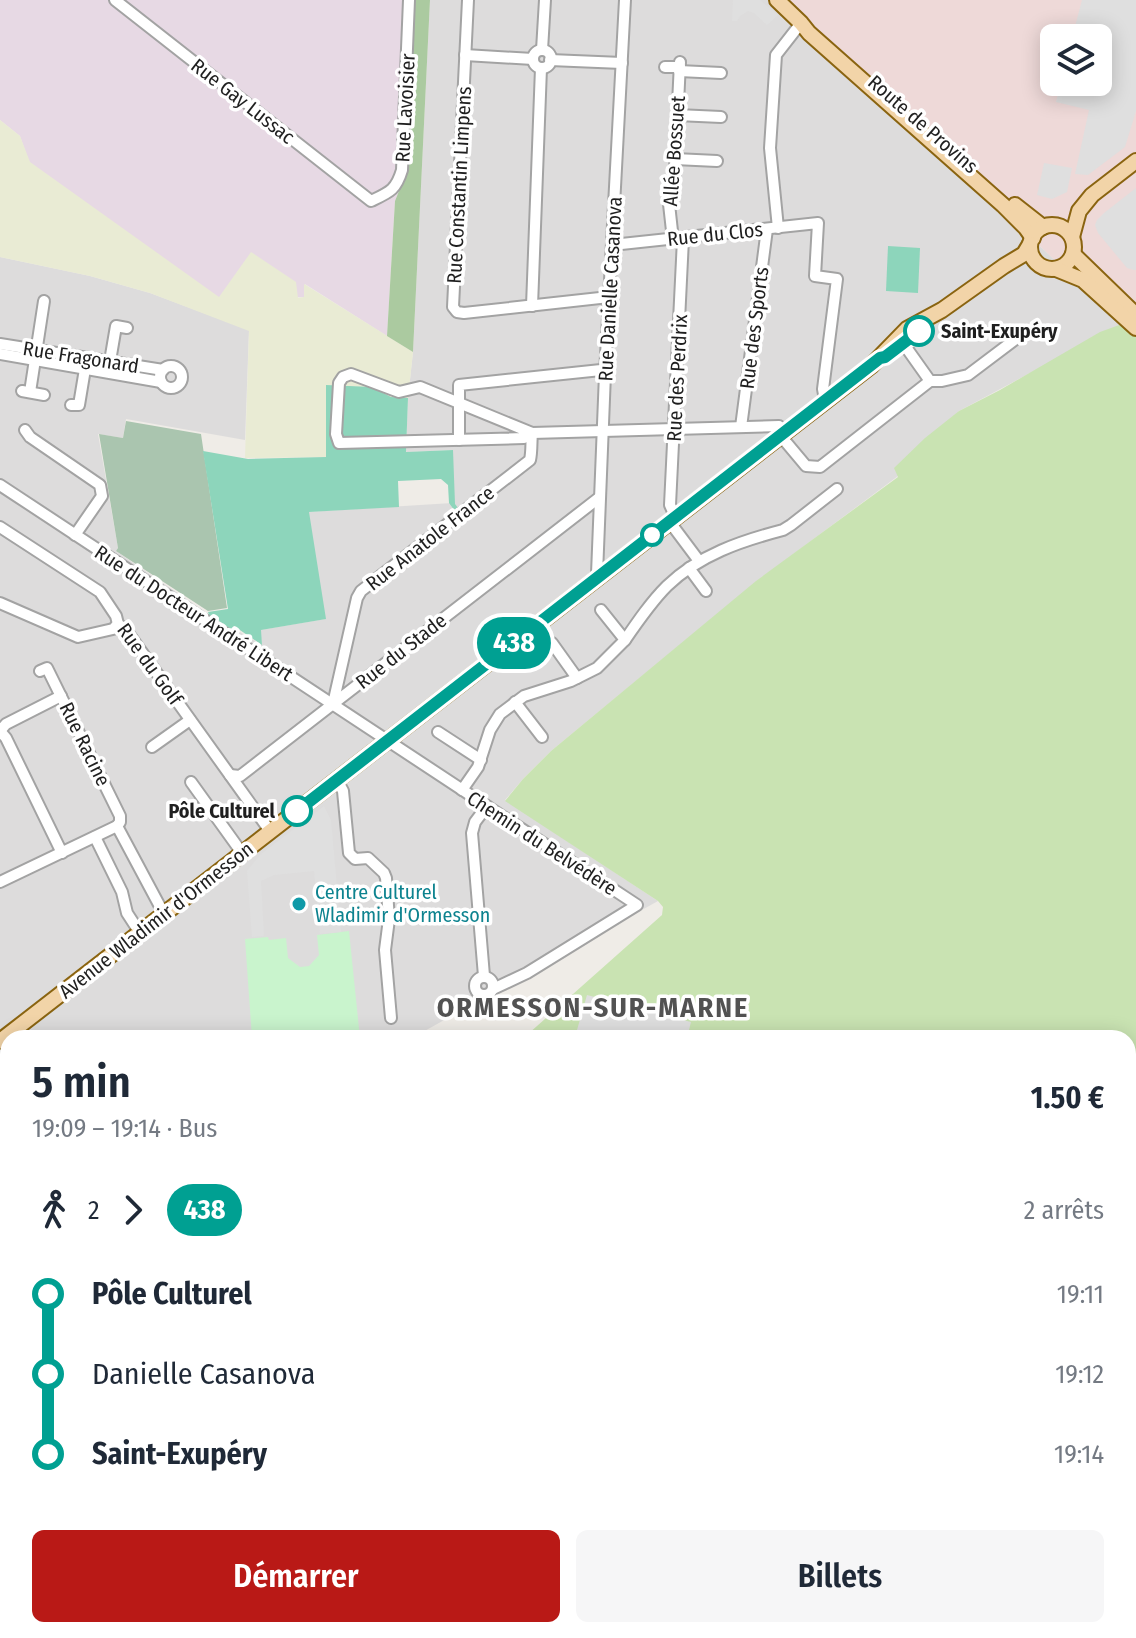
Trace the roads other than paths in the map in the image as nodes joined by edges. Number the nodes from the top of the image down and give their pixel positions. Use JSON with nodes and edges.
{"nodes":[{"id":1,"x":115,"y":0,"type":"edge"},
{"id":2,"x":409,"y":0,"type":"edge"},
{"id":3,"x":468,"y":0,"type":"edge"},
{"id":4,"x":545,"y":0,"type":"edge"},
{"id":5,"x":625,"y":0,"type":"edge"},
{"id":6,"x":777,"y":0,"type":"edge"},
{"id":7,"x":801,"y":23,"type":"junction"},
{"id":8,"x":542,"y":50,"type":"junction"},
{"id":9,"x":465,"y":55,"type":"junction"},
{"id":10,"x":533,"y":59,"type":"junction"},
{"id":11,"x":550,"y":60,"type":"junction"},
{"id":12,"x":622,"y":63,"type":"junction"},
{"id":13,"x":665,"y":67,"type":"dead end"},
{"id":14,"x":680,"y":67,"type":"junction"},
{"id":15,"x":541,"y":68,"type":"junction"},
{"id":16,"x":721,"y":73,"type":"dead end"},
{"id":17,"x":677,"y":115,"type":"junction"},
{"id":18,"x":721,"y":117,"type":"dead end"},
{"id":19,"x":675,"y":159,"type":"junction"},
{"id":20,"x":717,"y":161,"type":"dead end"},
{"id":21,"x":1136,"y":161,"type":"edge"},
{"id":22,"x":1092,"y":195,"type":"junction"},
{"id":23,"x":371,"y":201,"type":"joint"},
{"id":24,"x":772,"y":228,"type":"junction"},
{"id":25,"x":1040,"y":234,"type":"junction"},
{"id":26,"x":1072,"y":237,"type":"junction"},
{"id":27,"x":678,"y":239,"type":"junction"},
{"id":28,"x":612,"y":245,"type":"junction"},
{"id":29,"x":1073,"y":254,"type":"junction"},
{"id":30,"x":1038,"y":264,"type":"junction"},
{"id":31,"x":1056,"y":269,"type":"junction"},
{"id":32,"x":990,"y":276,"type":"junction"},
{"id":33,"x":609,"y":297,"type":"junction"},
{"id":34,"x":44,"y":301,"type":"dead end"},
{"id":35,"x":532,"y":306,"type":"junction"},
{"id":36,"x":942,"y":310,"type":"junction"},
{"id":37,"x":1136,"y":315,"type":"edge"},
{"id":38,"x":127,"y":328,"type":"dead end"},
{"id":39,"x":1136,"y":328,"type":"edge"},
{"id":40,"x":1025,"y":332,"type":"dead end"},
{"id":41,"x":903,"y":343,"type":"junction"},
{"id":42,"x":0,"y":344,"type":"edge"},
{"id":43,"x":0,"y":354,"type":"edge"},
{"id":44,"x":36,"y":355,"type":"junction"},
{"id":45,"x":880,"y":358,"type":"junction"},
{"id":46,"x":109,"y":367,"type":"junction"},
{"id":47,"x":606,"y":367,"type":"junction"},
{"id":48,"x":85,"y":369,"type":"junction"},
{"id":49,"x":162,"y":376,"type":"dead end"},
{"id":50,"x":930,"y":381,"type":"junction"},
{"id":51,"x":44,"y":395,"type":"dead end"},
{"id":52,"x":825,"y":400,"type":"junction"},
{"id":53,"x":459,"y":403,"type":"junction"},
{"id":54,"x":71,"y":405,"type":"dead end"},
{"id":55,"x":741,"y":427,"type":"junction"},
{"id":56,"x":675,"y":429,"type":"junction"},
{"id":57,"x":25,"y":430,"type":"dead end"},
{"id":58,"x":603,"y":431,"type":"junction"},
{"id":59,"x":532,"y":433,"type":"junction"},
{"id":60,"x":782,"y":433,"type":"junction"},
{"id":61,"x":459,"y":440,"type":"junction"},
{"id":62,"x":0,"y":485,"type":"edge"},
{"id":63,"x":837,"y":489,"type":"dead end"},
{"id":64,"x":600,"y":497,"type":"junction"},
{"id":65,"x":672,"y":518,"type":"junction"},
{"id":66,"x":0,"y":527,"type":"edge"},
{"id":67,"x":75,"y":535,"type":"junction"},
{"id":68,"x":699,"y":561,"type":"junction"},
{"id":69,"x":689,"y":568,"type":"junction"},
{"id":70,"x":599,"y":577,"type":"junction"},
{"id":71,"x":708,"y":592,"type":"dead end"},
{"id":72,"x":0,"y":603,"type":"edge"},
{"id":73,"x":601,"y":610,"type":"dead end"},
{"id":74,"x":118,"y":624,"type":"junction"},
{"id":75,"x":625,"y":640,"type":"junction"},
{"id":76,"x":552,"y":643,"type":"dead end"},
{"id":77,"x":40,"y":671,"type":"dead end"},
{"id":78,"x":577,"y":678,"type":"junction"},
{"id":79,"x":61,"y":696,"type":"junction"},
{"id":80,"x":515,"y":702,"type":"junction"},
{"id":81,"x":333,"y":704,"type":"junction"},
{"id":82,"x":190,"y":720,"type":"junction"},
{"id":83,"x":0,"y":731,"type":"edge"},
{"id":84,"x":438,"y":732,"type":"dead end"},
{"id":85,"x":542,"y":737,"type":"dead end"},
{"id":86,"x":388,"y":740,"type":"junction"},
{"id":87,"x":152,"y":747,"type":"dead end"},
{"id":88,"x":481,"y":760,"type":"junction"},
{"id":89,"x":236,"y":779,"type":"junction"},
{"id":90,"x":337,"y":780,"type":"junction"},
{"id":91,"x":191,"y":782,"type":"dead end"},
{"id":92,"x":462,"y":790,"type":"junction"},
{"id":93,"x":487,"y":806,"type":"junction"},
{"id":94,"x":117,"y":826,"type":"junction"},
{"id":95,"x":270,"y":831,"type":"junction"},
{"id":96,"x":95,"y":837,"type":"junction"},
{"id":97,"x":62,"y":853,"type":"junction"},
{"id":98,"x":242,"y":853,"type":"junction"},
{"id":99,"x":0,"y":882,"type":"edge"},
{"id":100,"x":164,"y":914,"type":"junction"},
{"id":101,"x":140,"y":933,"type":"junction"},
{"id":102,"x":391,"y":1018,"type":"dead end"},
{"id":103,"x":14,"y":1030,"type":"edge"}],
"edges":[{"from":1,"to":23,"type":"street","name":"Rue Gay Lussac"},
{"from":2,"to":23,"type":"street","name":"Rue Lavoisier"},
{"from":3,"to":9,"type":"street","name":"Rue Constantin Limpens"},
{"from":4,"to":8,"type":"street"},
{"from":5,"to":12,"type":"street","name":"Rue Danielle Casanova"},
{"from":6,"to":7,"type":"main road","name":"Route de Provins"},
{"from":7,"to":24,"type":"street","name":"Rue des Sports"},
{"from":7,"to":25,"type":"main road","name":"Route de Provins"},
{"from":8,"to":10,"type":"street"},
{"from":8,"to":11,"type":"street"},
{"from":9,"to":10,"type":"street"},
{"from":9,"to":35,"type":"street","name":"Rue Constantin Limpens"},
{"from":10,"to":15,"type":"street"},
{"from":11,"to":12,"type":"street"},
{"from":11,"to":15,"type":"street"},
{"from":12,"to":28,"type":"street","name":"Rue Danielle Casanova"},
{"from":13,"to":14,"type":"street"},
{"from":14,"to":16,"type":"street"},
{"from":14,"to":17,"type":"street","name":"Allée Bossuet"},
{"from":15,"to":35,"type":"street"},
{"from":17,"to":18,"type":"street"},
{"from":17,"to":19,"type":"street","name":"Allée Bossuet"},
{"from":19,"to":20,"type":"street"},
{"from":19,"to":27,"type":"street","name":"Allée Bossuet"},
{"from":21,"to":22,"type":"main road"},
{"from":22,"to":25,"type":"main road"},
{"from":22,"to":26,"type":"main road"},
{"from":24,"to":27,"type":"street","name":"Rue du Clos"},
{"from":24,"to":52,"type":"street","name":"Rue du Clos"},
{"from":24,"to":55,"type":"street","name":"Rue des Sports"},
{"from":25,"to":26,"type":"main road"},
{"from":25,"to":30,"type":"main road"},
{"from":25,"to":32,"type":"main road"},
{"from":26,"to":29,"type":"main road"},
{"from":27,"to":28,"type":"street","name":"Rue du Clos"},
{"from":27,"to":56,"type":"street","name":"Rue des Perdrix"},
{"from":28,"to":33,"type":"street","name":"Rue Danielle Casanova"},
{"from":29,"to":31,"type":"main road"},
{"from":29,"to":37,"type":"main road"},
{"from":30,"to":31,"type":"main road"},
{"from":30,"to":32,"type":"main road"},
{"from":31,"to":39,"type":"main road"},
{"from":32,"to":36,"type":"main road"},
{"from":33,"to":35,"type":"street","name":"Rue Constantin Limpens"},
{"from":33,"to":47,"type":"street","name":"Rue Danielle Casanova"},
{"from":34,"to":44,"type":"street"},
{"from":36,"to":41,"type":"main road"},
{"from":36,"to":45,"type":"main road"},
{"from":38,"to":46,"type":"street"},
{"from":40,"to":50,"type":"street"},
{"from":41,"to":45,"type":"main road"},
{"from":41,"to":50,"type":"street"},
{"from":42,"to":44,"type":"street","name":"Rue Fragonard"},
{"from":43,"to":44,"type":"street","name":"Rue Fragonard"},
{"from":44,"to":46,"type":"street","name":"Rue Fragonard"},
{"from":44,"to":48,"type":"street","name":"Rue Fragonard"},
{"from":44,"to":51,"type":"street"},
{"from":45,"to":52,"type":"main road","name":"Avenue Wladimir d'Ormesson"},
{"from":46,"to":48,"type":"street","name":"Rue Fragonard"},
{"from":46,"to":49,"type":"street","name":"Rue Fragonard"},
{"from":47,"to":53,"type":"street"},
{"from":47,"to":58,"type":"street","name":"Rue Danielle Casanova"},
{"from":48,"to":54,"type":"street"},
{"from":50,"to":60,"type":"street"},
{"from":52,"to":60,"type":"main road","name":"Avenue Wladimir d'Ormesson"},
{"from":53,"to":59,"type":"street"},
{"from":53,"to":61,"type":"street"},
{"from":53,"to":61,"type":"street"},
{"from":55,"to":56,"type":"street"},
{"from":55,"to":60,"type":"street"},
{"from":56,"to":58,"type":"street"},
{"from":56,"to":65,"type":"street","name":"Rue des Perdrix"},
{"from":57,"to":67,"type":"street"},
{"from":58,"to":59,"type":"street"},
{"from":58,"to":64,"type":"street","name":"Rue Danielle Casanova"},
{"from":59,"to":61,"type":"street"},
{"from":59,"to":81,"type":"street","name":"Rue Anatole France"},
{"from":60,"to":65,"type":"main road","name":"Avenue Wladimir d'Ormesson"},
{"from":62,"to":67,"type":"street","name":"Rue du Docteur André Libert"},
{"from":63,"to":68,"type":"street"},
{"from":64,"to":70,"type":"street","name":"Rue Danielle Casanova"},
{"from":64,"to":81,"type":"street","name":"Rue du Stade"},
{"from":65,"to":68,"type":"street"},
{"from":65,"to":70,"type":"main road","name":"Avenue Wladimir d'Ormesson"},
{"from":66,"to":74,"type":"street","name":"Rue du Golf"},
{"from":67,"to":81,"type":"street","name":"Rue du Docteur André Libert"},
{"from":68,"to":69,"type":"street"},
{"from":69,"to":71,"type":"street"},
{"from":69,"to":75,"type":"street"},
{"from":70,"to":86,"type":"main road","name":"Avenue Wladimir d'Ormesson"},
{"from":72,"to":74,"type":"street"},
{"from":73,"to":75,"type":"street"},
{"from":74,"to":82,"type":"street","name":"Rue du Golf"},
{"from":75,"to":78,"type":"street"},
{"from":76,"to":78,"type":"street"},
{"from":77,"to":79,"type":"street","name":"Rue Racine"},
{"from":78,"to":80,"type":"street"},
{"from":79,"to":83,"type":"street"},
{"from":79,"to":94,"type":"street","name":"Rue Racine"},
{"from":80,"to":85,"type":"street"},
{"from":80,"to":88,"type":"street"},
{"from":81,"to":86,"type":"street","name":"Rue du Docteur André Libert"},
{"from":81,"to":89,"type":"street","name":"Rue du Stade"},
{"from":82,"to":87,"type":"street"},
{"from":82,"to":89,"type":"street","name":"Rue du Golf"},
{"from":83,"to":97,"type":"street"},
{"from":84,"to":88,"type":"street"},
{"from":86,"to":90,"type":"main road","name":"Avenue Wladimir d'Ormesson"},
{"from":86,"to":92,"type":"street","name":"Chemin du Belvédère"},
{"from":88,"to":92,"type":"street"},
{"from":89,"to":95,"type":"street","name":"Rue du Golf"},
{"from":90,"to":95,"type":"main road","name":"Avenue Wladimir d'Ormesson"},
{"from":90,"to":102,"type":"street"},
{"from":91,"to":98,"type":"street"},
{"from":92,"to":93,"type":"street","name":"Chemin du Belvédère"},
{"from":93,"to":93,"type":"street","name":"Chemin du Belvédère"},
{"from":94,"to":96,"type":"street"},
{"from":94,"to":100,"type":"street","name":"Rue Racine"},
{"from":95,"to":98,"type":"main road","name":"Avenue Wladimir d'Ormesson"},
{"from":96,"to":97,"type":"street"},
{"from":96,"to":101,"type":"street"},
{"from":97,"to":99,"type":"street"},
{"from":98,"to":100,"type":"main road","name":"Avenue Wladimir d'Ormesson"},
{"from":100,"to":101,"type":"main road","name":"Avenue Wladimir d'Ormesson"},
{"from":101,"to":103,"type":"main road","name":"Avenue Wladimir d'Ormesson"}]}
